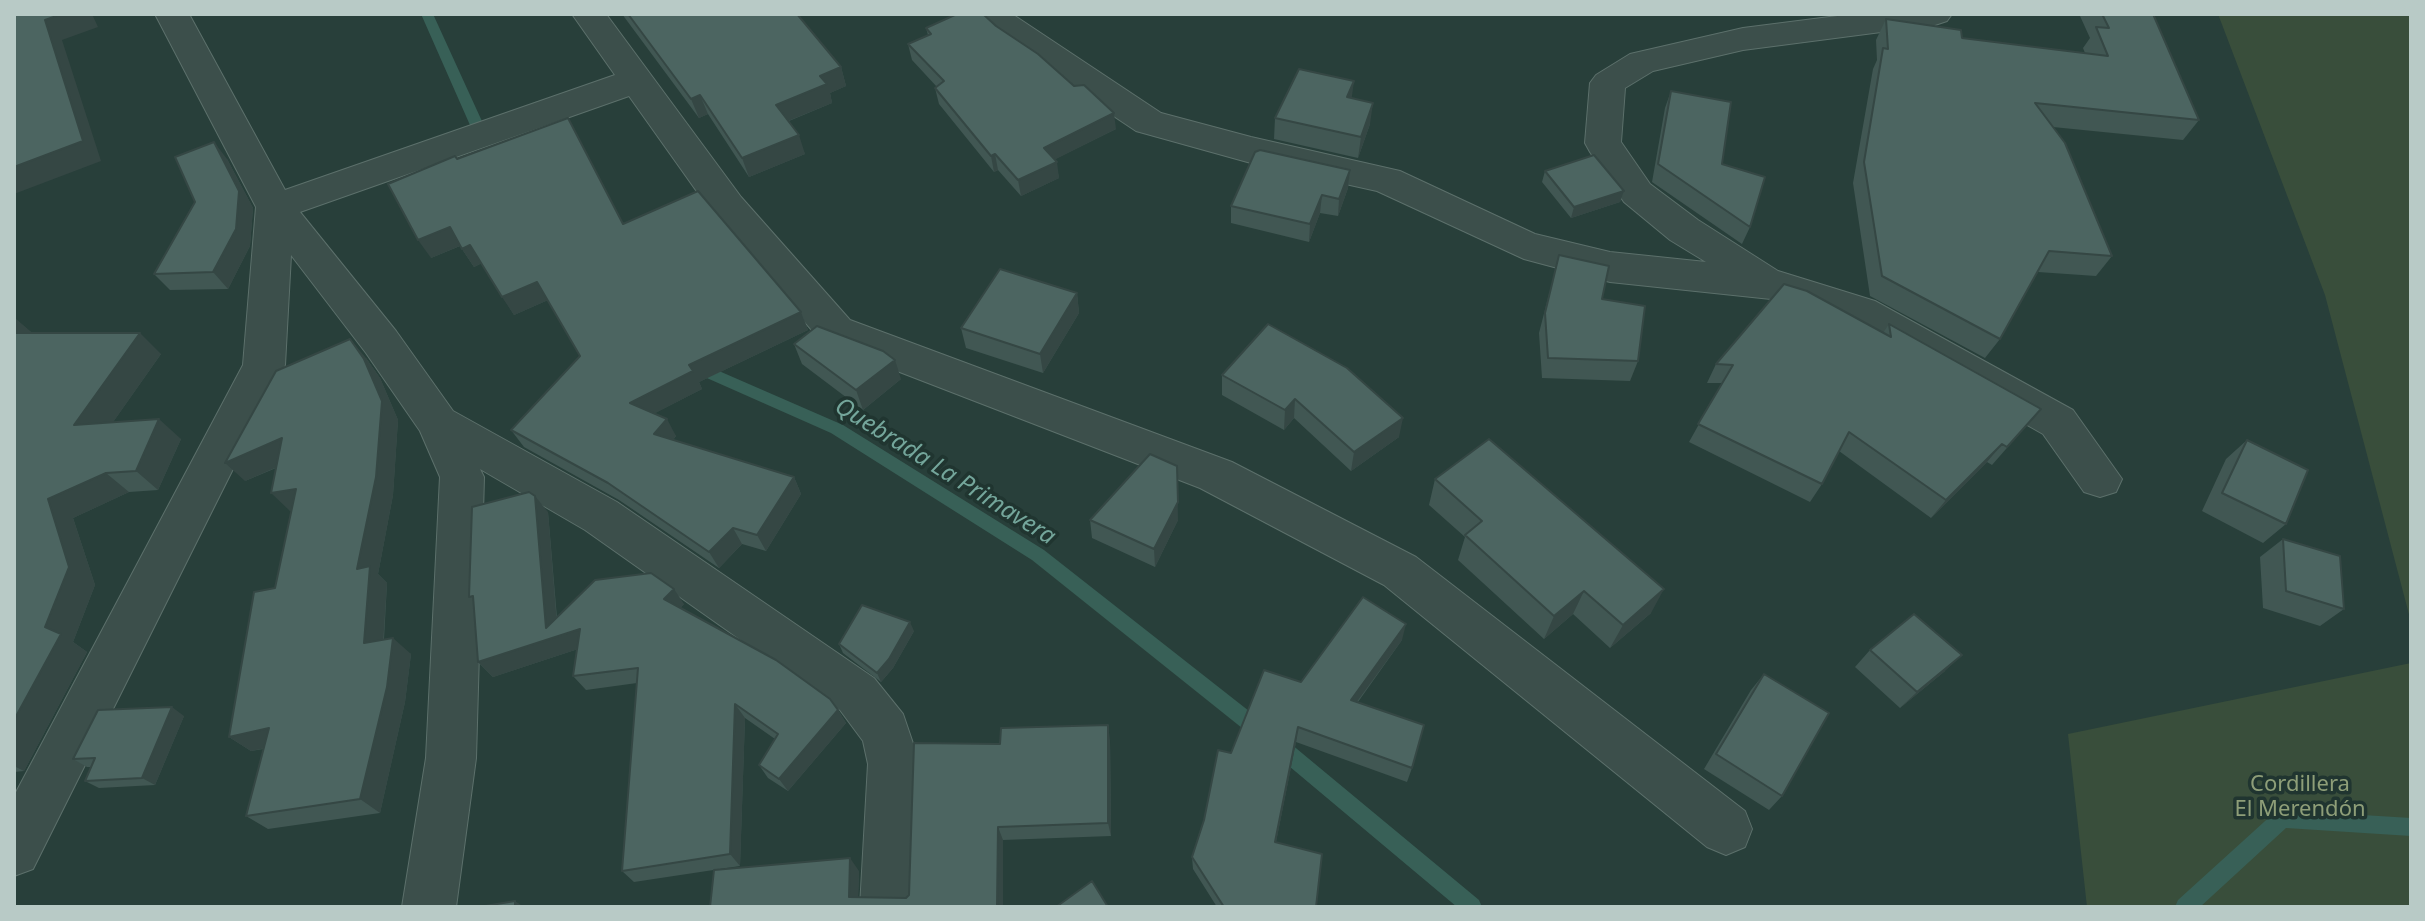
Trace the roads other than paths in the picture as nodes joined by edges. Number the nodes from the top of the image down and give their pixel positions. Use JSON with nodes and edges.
{"nodes":[{"id":1,"x":172,"y":14,"type":"edge"},
{"id":2,"x":589,"y":14,"type":"edge"},
{"id":3,"x":991,"y":14,"type":"edge"},
{"id":4,"x":1935,"y":14,"type":"edge"},
{"id":5,"x":638,"y":80,"type":"junction"},
{"id":6,"x":275,"y":207,"type":"junction"},
{"id":7,"x":1772,"y":284,"type":"junction"},
{"id":8,"x":438,"y":423,"type":"junction"},
{"id":9,"x":2100,"y":479,"type":"dead end"},
{"id":10,"x":1726,"y":829,"type":"dead end"},
{"id":11,"x":14,"y":850,"type":"edge"},
{"id":12,"x":429,"y":907,"type":"edge"},
{"id":13,"x":887,"y":907,"type":"edge"}],
"edges":[{"from":1,"to":6,"type":"street"},
{"from":2,"to":5,"type":"street"},
{"from":3,"to":7,"type":"street"},
{"from":4,"to":7,"type":"street"},
{"from":5,"to":6,"type":"street"},
{"from":5,"to":10,"type":"street"},
{"from":6,"to":8,"type":"street"},
{"from":6,"to":11,"type":"street"},
{"from":7,"to":9,"type":"street"},
{"from":8,"to":12,"type":"street"},
{"from":8,"to":13,"type":"street"}]}
